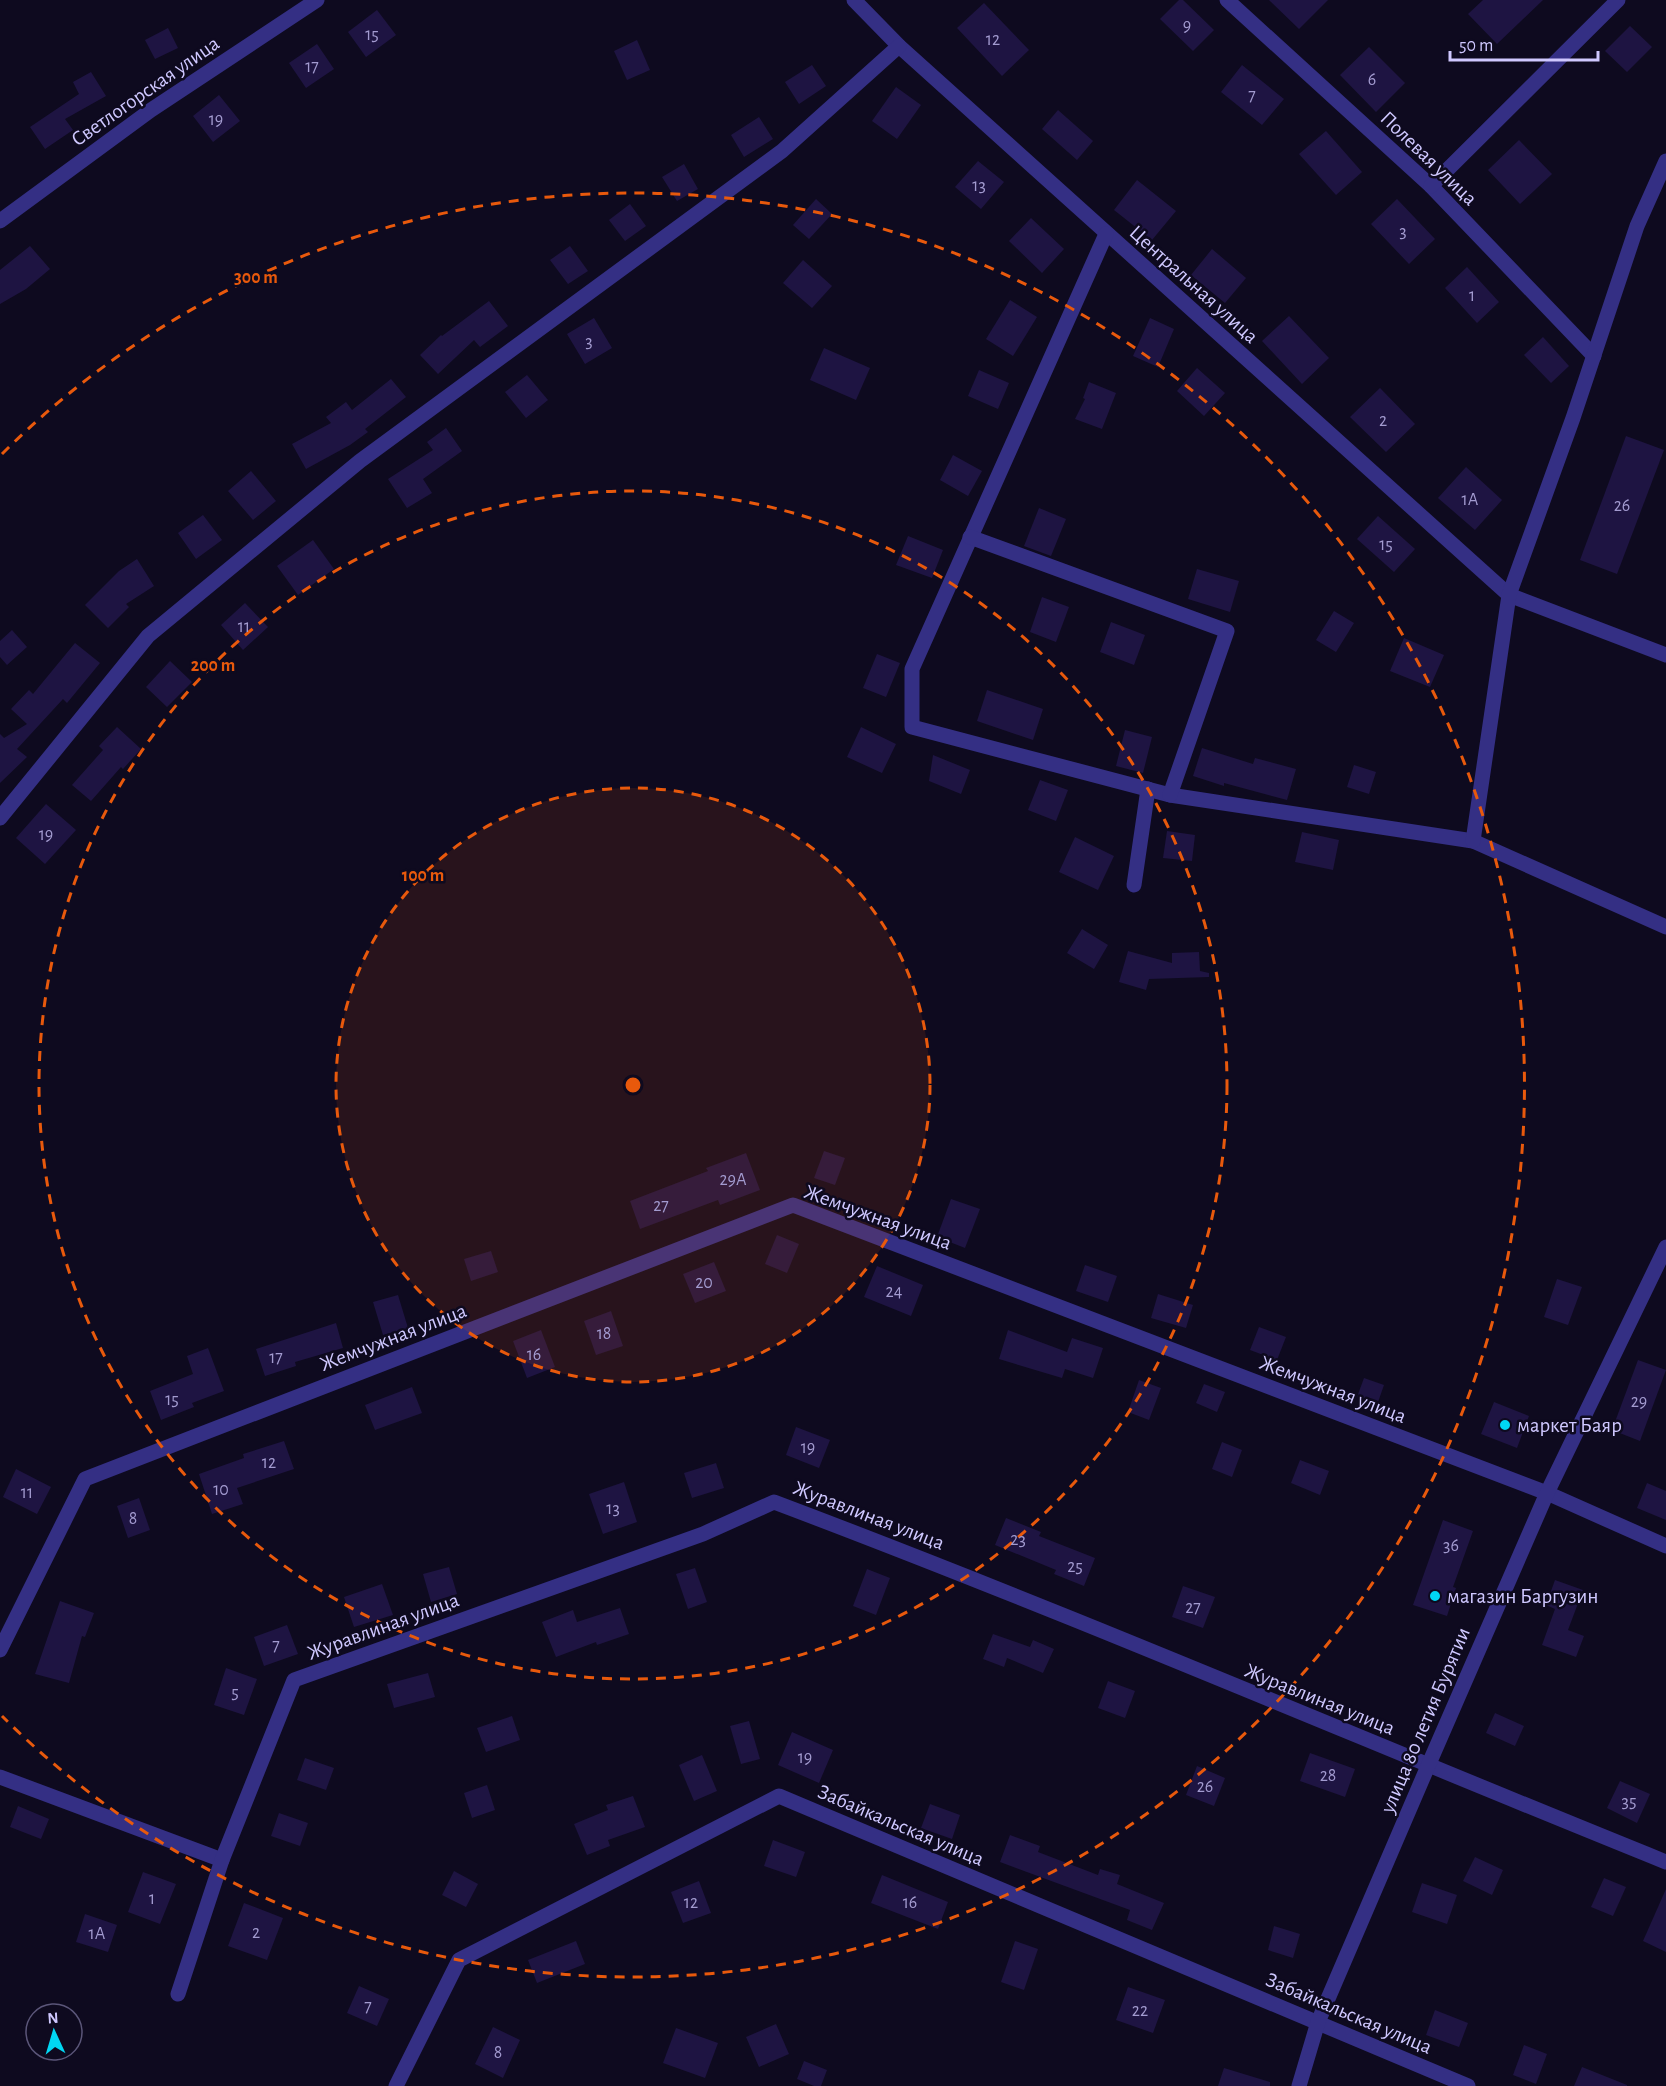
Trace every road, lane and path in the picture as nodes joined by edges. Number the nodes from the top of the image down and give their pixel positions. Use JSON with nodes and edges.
{"nodes":[{"id":1,"x":317,"y":0,"type":"edge"},
{"id":2,"x":854,"y":0,"type":"edge"},
{"id":3,"x":1227,"y":0,"type":"edge"},
{"id":4,"x":1618,"y":0,"type":"edge"},
{"id":5,"x":899,"y":46,"type":"junction"},
{"id":6,"x":1666,"y":161,"type":"edge"},
{"id":7,"x":1431,"y":186,"type":"junction"},
{"id":8,"x":0,"y":220,"type":"edge"},
{"id":9,"x":1106,"y":234,"type":"junction"},
{"id":10,"x":1594,"y":356,"type":"junction"},
{"id":11,"x":970,"y":537,"type":"junction"},
{"id":12,"x":1509,"y":595,"type":"junction"},
{"id":13,"x":1666,"y":655,"type":"edge"},
{"id":14,"x":1148,"y":789,"type":"junction"},
{"id":15,"x":1170,"y":795,"type":"junction"},
{"id":16,"x":0,"y":818,"type":"edge"},
{"id":17,"x":1473,"y":841,"type":"junction"},
{"id":18,"x":1134,"y":885,"type":"dead end"},
{"id":19,"x":1666,"y":927,"type":"edge"},
{"id":20,"x":1665,"y":1252,"type":"edge"},
{"id":21,"x":1547,"y":1493,"type":"junction"},
{"id":22,"x":1666,"y":1546,"type":"edge"},
{"id":23,"x":0,"y":1650,"type":"edge"},
{"id":24,"x":1428,"y":1766,"type":"junction"},
{"id":25,"x":0,"y":1777,"type":"edge"},
{"id":26,"x":222,"y":1860,"type":"junction"},
{"id":27,"x":1666,"y":1862,"type":"edge"},
{"id":28,"x":178,"y":1994,"type":"dead end"},
{"id":29,"x":1318,"y":2022,"type":"junction"},
{"id":30,"x":396,"y":2086,"type":"edge"},
{"id":31,"x":1299,"y":2086,"type":"edge"},
{"id":32,"x":1468,"y":2086,"type":"edge"}],
"edges":[{"from":1,"to":8,"type":"street","name":"Светлогорская улица"},
{"from":2,"to":5,"type":"street","name":"Центральная улица"},
{"from":3,"to":7,"type":"street","name":"Полевая улица"},
{"from":4,"to":7,"type":"street"},
{"from":5,"to":9,"type":"street","name":"Центральная улица"},
{"from":5,"to":16,"type":"street"},
{"from":6,"to":10,"type":"street"},
{"from":7,"to":10,"type":"street","name":"Полевая улица"},
{"from":9,"to":11,"type":"street"},
{"from":9,"to":12,"type":"street","name":"Центральная улица"},
{"from":10,"to":12,"type":"street"},
{"from":11,"to":14,"type":"street"},
{"from":11,"to":15,"type":"street"},
{"from":12,"to":13,"type":"street"},
{"from":12,"to":17,"type":"street"},
{"from":14,"to":15,"type":"street"},
{"from":14,"to":18,"type":"street"},
{"from":15,"to":17,"type":"street"},
{"from":17,"to":19,"type":"street"},
{"from":20,"to":21,"type":"street","name":"улица 80 летия Бурятии"},
{"from":21,"to":22,"type":"street","name":"Жемчужная улица"},
{"from":21,"to":23,"type":"street","name":"Жемчужная улица"},
{"from":21,"to":24,"type":"street","name":"улица 80 летия Бурятии"},
{"from":24,"to":26,"type":"street","name":"Журавлиная улица"},
{"from":24,"to":27,"type":"street","name":"Журавлиная улица"},
{"from":24,"to":29,"type":"street","name":"улица 80 летия Бурятии"},
{"from":25,"to":26,"type":"street"},
{"from":26,"to":28,"type":"street","name":"Журавлиная улица"},
{"from":29,"to":30,"type":"street","name":"Забайкальская улица"},
{"from":29,"to":31,"type":"street","name":"улица 80 летия Бурятии"},
{"from":29,"to":32,"type":"street","name":"Забайкальская улица"}]}
